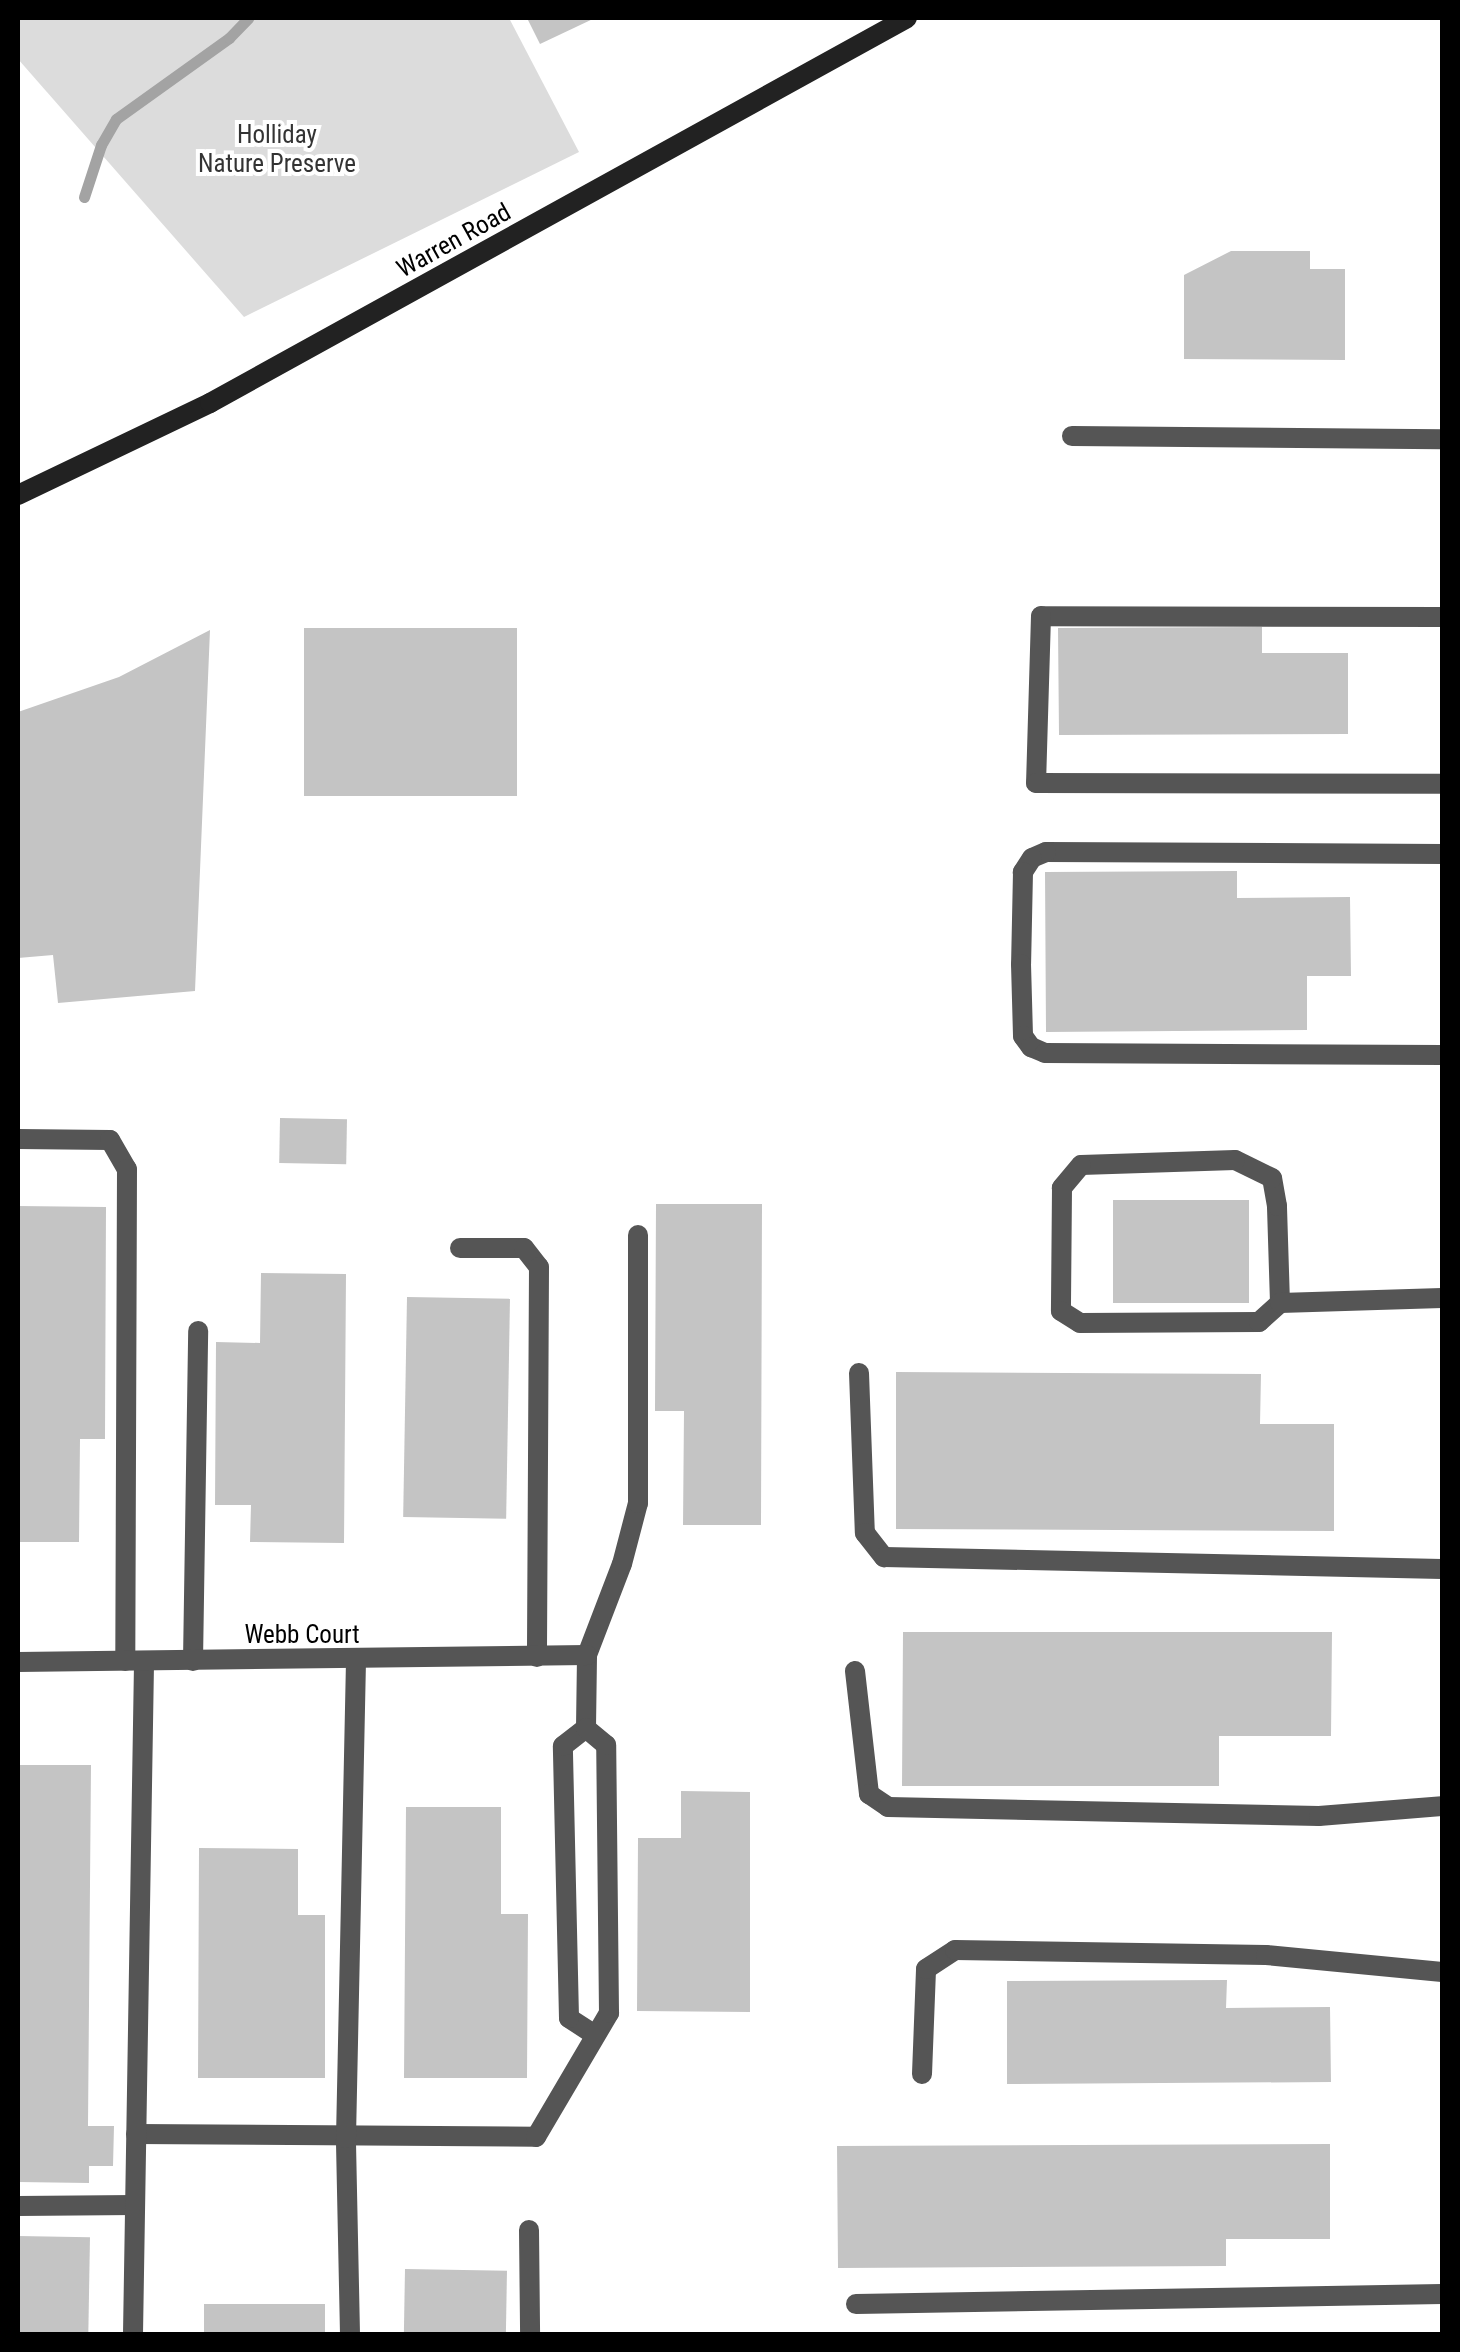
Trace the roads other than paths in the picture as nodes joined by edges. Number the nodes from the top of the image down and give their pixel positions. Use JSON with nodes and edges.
{"nodes":[{"id":1,"x":907,"y":18,"type":"edge"},
{"id":2,"x":1072,"y":436,"type":"dead end"},
{"id":3,"x":1442,"y":439,"type":"edge"},
{"id":4,"x":18,"y":495,"type":"edge"},
{"id":5,"x":1442,"y":617,"type":"edge"},
{"id":6,"x":1442,"y":784,"type":"edge"},
{"id":7,"x":1442,"y":854,"type":"edge"},
{"id":8,"x":1442,"y":1055,"type":"edge"},
{"id":9,"x":18,"y":1139,"type":"edge"},
{"id":10,"x":638,"y":1234,"type":"dead end"},
{"id":11,"x":460,"y":1248,"type":"dead end"},
{"id":12,"x":1442,"y":1298,"type":"edge"},
{"id":13,"x":1280,"y":1303,"type":"junction"},
{"id":14,"x":198,"y":1331,"type":"dead end"},
{"id":15,"x":859,"y":1374,"type":"dead end"},
{"id":16,"x":1442,"y":1568,"type":"edge"},
{"id":17,"x":587,"y":1655,"type":"junction"},
{"id":18,"x":537,"y":1657,"type":"junction"},
{"id":19,"x":356,"y":1660,"type":"junction"},
{"id":20,"x":134,"y":1661,"type":"junction"},
{"id":21,"x":192,"y":1661,"type":"junction"},
{"id":22,"x":18,"y":1662,"type":"edge"},
{"id":23,"x":855,"y":1671,"type":"dead end"},
{"id":24,"x":586,"y":1728,"type":"junction"},
{"id":25,"x":1442,"y":1806,"type":"edge"},
{"id":26,"x":1442,"y":1972,"type":"edge"},
{"id":27,"x":595,"y":2035,"type":"junction"},
{"id":28,"x":922,"y":2074,"type":"dead end"},
{"id":29,"x":136,"y":2134,"type":"junction"},
{"id":30,"x":346,"y":2138,"type":"junction"},
{"id":31,"x":135,"y":2205,"type":"junction"},
{"id":32,"x":18,"y":2206,"type":"edge"},
{"id":33,"x":529,"y":2230,"type":"dead end"},
{"id":34,"x":1442,"y":2294,"type":"edge"},
{"id":35,"x":856,"y":2304,"type":"dead end"},
{"id":36,"x":132,"y":2334,"type":"edge"},
{"id":37,"x":350,"y":2334,"type":"edge"},
{"id":38,"x":530,"y":2334,"type":"edge"}],
"edges":[{"from":1,"to":4,"type":"main road","name":"Warren Road"},
{"from":2,"to":3,"type":"street"},
{"from":5,"to":6,"type":"street"},
{"from":7,"to":8,"type":"street"},
{"from":9,"to":20,"type":"street"},
{"from":10,"to":17,"type":"street"},
{"from":11,"to":18,"type":"street"},
{"from":12,"to":13,"type":"street"},
{"from":13,"to":13,"type":"street"},
{"from":14,"to":21,"type":"street"},
{"from":15,"to":16,"type":"street"},
{"from":17,"to":18,"type":"street","name":"Webb Court"},
{"from":17,"to":24,"type":"street"},
{"from":18,"to":19,"type":"street","name":"Webb Court"},
{"from":19,"to":21,"type":"street","name":"Webb Court"},
{"from":19,"to":30,"type":"street"},
{"from":20,"to":21,"type":"street","name":"Webb Court"},
{"from":20,"to":22,"type":"street","name":"Webb Court"},
{"from":20,"to":29,"type":"street"},
{"from":23,"to":25,"type":"street"},
{"from":24,"to":27,"type":"street"},
{"from":24,"to":27,"type":"street"},
{"from":26,"to":28,"type":"street"},
{"from":27,"to":30,"type":"street"},
{"from":29,"to":30,"type":"street"},
{"from":29,"to":31,"type":"street"},
{"from":30,"to":37,"type":"street"},
{"from":31,"to":32,"type":"street"},
{"from":31,"to":36,"type":"street"},
{"from":33,"to":38,"type":"street"},
{"from":34,"to":35,"type":"street"}]}
